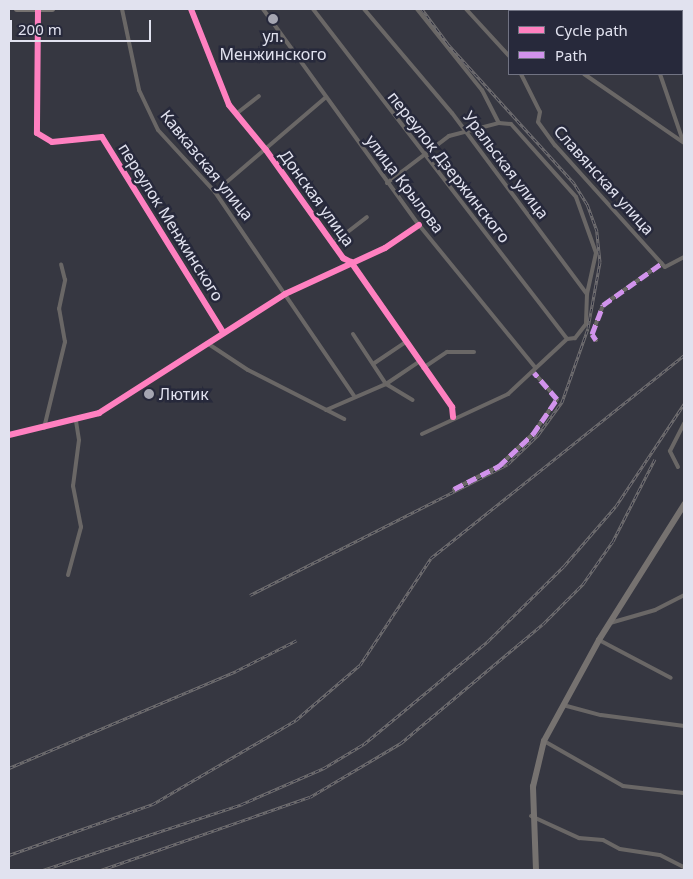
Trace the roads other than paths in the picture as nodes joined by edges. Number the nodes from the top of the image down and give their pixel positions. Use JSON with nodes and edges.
{"nodes":[{"id":1,"x":17,"y":9,"type":"edge"},
{"id":2,"x":28,"y":9,"type":"edge"},
{"id":3,"x":52,"y":9,"type":"edge"},
{"id":4,"x":122,"y":9,"type":"edge"},
{"id":5,"x":191,"y":9,"type":"edge"},
{"id":6,"x":263,"y":9,"type":"edge"},
{"id":7,"x":314,"y":9,"type":"edge"},
{"id":8,"x":364,"y":9,"type":"edge"},
{"id":9,"x":417,"y":9,"type":"edge"},
{"id":10,"x":466,"y":9,"type":"edge"},
{"id":11,"x":38,"y":10,"type":"junction"},
{"id":12,"x":508,"y":55,"type":"edge"},
{"id":13,"x":522,"y":75,"type":"edge"},
{"id":14,"x":585,"y":75,"type":"edge"},
{"id":15,"x":660,"y":75,"type":"edge"},
{"id":16,"x":259,"y":96,"type":"dead end"},
{"id":17,"x":325,"y":98,"type":"junction"},
{"id":18,"x":236,"y":114,"type":"junction"},
{"id":19,"x":500,"y":123,"type":"junction"},
{"id":20,"x":462,"y":130,"type":"junction"},
{"id":21,"x":684,"y":143,"type":"edge"},
{"id":22,"x":266,"y":150,"type":"junction"},
{"id":23,"x":423,"y":155,"type":"junction"},
{"id":24,"x":387,"y":183,"type":"junction"},
{"id":25,"x":216,"y":192,"type":"junction"},
{"id":26,"x":367,"y":217,"type":"dead end"},
{"id":27,"x":419,"y":225,"type":"junction"},
{"id":28,"x":332,"y":244,"type":"junction"},
{"id":29,"x":684,"y":257,"type":"edge"},
{"id":30,"x":351,"y":262,"type":"junction"},
{"id":31,"x":662,"y":263,"type":"junction"},
{"id":32,"x":61,"y":264,"type":"dead end"},
{"id":33,"x":285,"y":294,"type":"junction"},
{"id":34,"x":587,"y":294,"type":"junction"},
{"id":35,"x":223,"y":332,"type":"junction"},
{"id":36,"x":353,"y":334,"type":"dead end"},
{"id":37,"x":567,"y":339,"type":"junction"},
{"id":38,"x":596,"y":340,"type":"dead end"},
{"id":39,"x":404,"y":342,"type":"junction"},
{"id":40,"x":207,"y":343,"type":"junction"},
{"id":41,"x":474,"y":352,"type":"dead end"},
{"id":42,"x":418,"y":362,"type":"junction"},
{"id":43,"x":373,"y":364,"type":"junction"},
{"id":44,"x":535,"y":367,"type":"junction"},
{"id":45,"x":423,"y":368,"type":"junction"},
{"id":46,"x":534,"y":373,"type":"junction"},
{"id":47,"x":386,"y":384,"type":"junction"},
{"id":48,"x":355,"y":397,"type":"junction"},
{"id":49,"x":413,"y":400,"type":"dead end"},
{"id":50,"x":326,"y":410,"type":"junction"},
{"id":51,"x":453,"y":417,"type":"junction"},
{"id":52,"x":344,"y":419,"type":"dead end"},
{"id":53,"x":76,"y":422,"type":"junction"},
{"id":54,"x":684,"y":423,"type":"edge"},
{"id":55,"x":44,"y":428,"type":"junction"},
{"id":56,"x":422,"y":434,"type":"dead end"},
{"id":57,"x":9,"y":435,"type":"edge"},
{"id":58,"x":678,"y":467,"type":"dead end"},
{"id":59,"x":454,"y":490,"type":"dead end"},
{"id":60,"x":684,"y":505,"type":"edge"},
{"id":61,"x":68,"y":575,"type":"dead end"},
{"id":62,"x":684,"y":595,"type":"edge"},
{"id":63,"x":610,"y":623,"type":"junction"},
{"id":64,"x":599,"y":640,"type":"junction"},
{"id":65,"x":671,"y":678,"type":"dead end"},
{"id":66,"x":562,"y":705,"type":"junction"},
{"id":67,"x":684,"y":726,"type":"edge"},
{"id":68,"x":544,"y":742,"type":"junction"},
{"id":69,"x":684,"y":793,"type":"edge"},
{"id":70,"x":531,"y":816,"type":"junction"},
{"id":71,"x":684,"y":867,"type":"edge"},
{"id":72,"x":536,"y":870,"type":"edge"}],
"edges":[{"from":1,"to":2,"type":"street"},
{"from":2,"to":11,"type":"street"},
{"from":3,"to":11,"type":"street"},
{"from":4,"to":25,"type":"street","name":"Кавказская улица"},
{"from":5,"to":18,"type":"street","name":"Донская улица"},
{"from":6,"to":17,"type":"street","name":"улица Крылова"},
{"from":7,"to":23,"type":"street","name":"переулок Дзержинского"},
{"from":8,"to":20,"type":"street","name":"Уральская улица"},
{"from":9,"to":19,"type":"street"},
{"from":10,"to":12,"type":"street"},
{"from":11,"to":35,"type":"street","name":"переулок Менжинского"},
{"from":13,"to":31,"type":"street","name":"Славянская улица"},
{"from":14,"to":21,"type":"street"},
{"from":15,"to":21,"type":"street"},
{"from":16,"to":18,"type":"street"},
{"from":17,"to":22,"type":"street"},
{"from":17,"to":24,"type":"street","name":"улица Крылова"},
{"from":18,"to":22,"type":"street","name":"Донская улица"},
{"from":19,"to":20,"type":"street"},
{"from":19,"to":34,"type":"street","name":"Славянская улица"},
{"from":20,"to":23,"type":"street"},
{"from":20,"to":34,"type":"street","name":"Уральская улица"},
{"from":22,"to":25,"type":"street"},
{"from":22,"to":28,"type":"street","name":"Донская улица"},
{"from":23,"to":24,"type":"street"},
{"from":23,"to":37,"type":"street","name":"переулок Дзержинского"},
{"from":24,"to":27,"type":"street","name":"улица Крылова"},
{"from":25,"to":33,"type":"street","name":"Кавказская улица"},
{"from":26,"to":28,"type":"street"},
{"from":27,"to":30,"type":"street"},
{"from":27,"to":44,"type":"street","name":"улица Крылова"},
{"from":28,"to":30,"type":"street","name":"Донская улица"},
{"from":29,"to":31,"type":"street","name":"Славянская улица"},
{"from":30,"to":33,"type":"street"},
{"from":30,"to":39,"type":"street","name":"Донская улица"},
{"from":31,"to":38,"type":"street"},
{"from":32,"to":55,"type":"street"},
{"from":33,"to":35,"type":"street"},
{"from":33,"to":48,"type":"street","name":"Кавказская улица"},
{"from":34,"to":37,"type":"street"},
{"from":35,"to":40,"type":"street"},
{"from":36,"to":43,"type":"street"},
{"from":37,"to":44,"type":"street"},
{"from":39,"to":42,"type":"street","name":"Донская улица"},
{"from":39,"to":43,"type":"street"},
{"from":40,"to":50,"type":"street"},
{"from":40,"to":53,"type":"street"},
{"from":41,"to":45,"type":"street"},
{"from":42,"to":45,"type":"street","name":"Донская улица"},
{"from":42,"to":47,"type":"street"},
{"from":43,"to":47,"type":"street"},
{"from":44,"to":46,"type":"street"},
{"from":45,"to":51,"type":"street","name":"Донская улица"},
{"from":46,"to":51,"type":"street"},
{"from":46,"to":59,"type":"street"},
{"from":47,"to":48,"type":"street"},
{"from":47,"to":49,"type":"street"},
{"from":48,"to":50,"type":"street"},
{"from":50,"to":52,"type":"street"},
{"from":51,"to":56,"type":"street"},
{"from":53,"to":55,"type":"street"},
{"from":53,"to":61,"type":"street"},
{"from":54,"to":58,"type":"street"},
{"from":55,"to":57,"type":"street"},
{"from":60,"to":63,"type":"street"},
{"from":62,"to":63,"type":"street"},
{"from":63,"to":64,"type":"street"},
{"from":64,"to":65,"type":"street"},
{"from":64,"to":66,"type":"street"},
{"from":66,"to":67,"type":"street"},
{"from":66,"to":68,"type":"street"},
{"from":68,"to":69,"type":"street"},
{"from":68,"to":70,"type":"street"},
{"from":70,"to":71,"type":"street"},
{"from":70,"to":72,"type":"street"}]}
